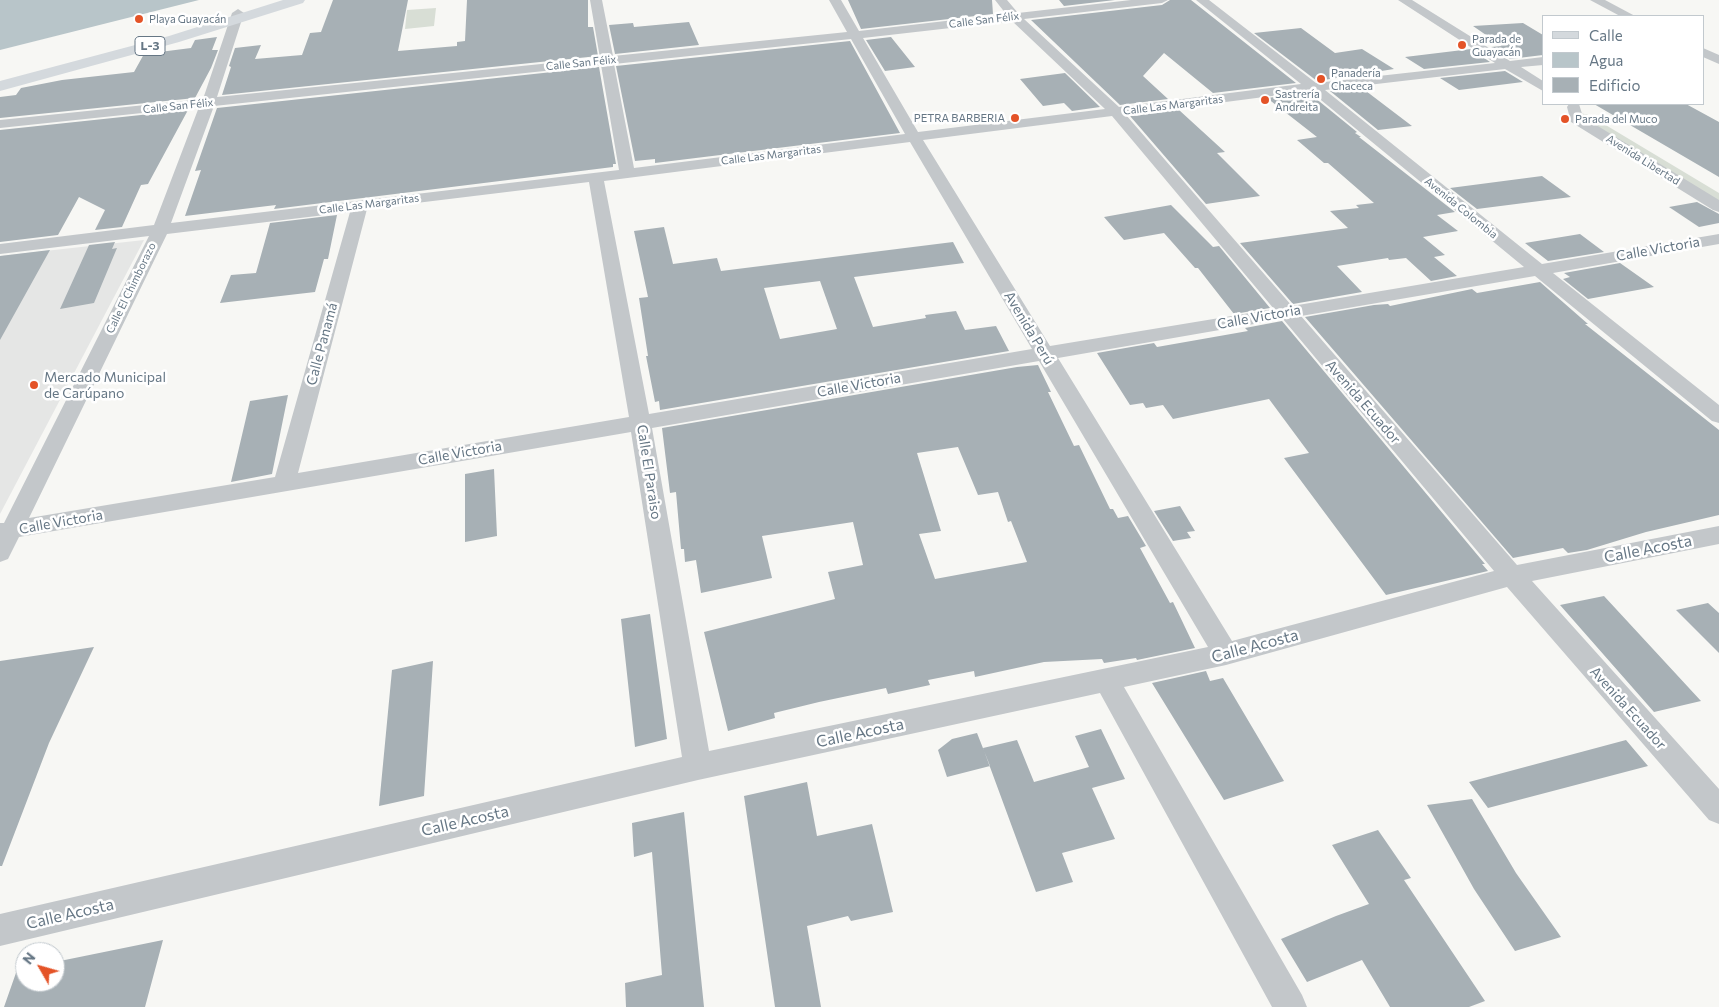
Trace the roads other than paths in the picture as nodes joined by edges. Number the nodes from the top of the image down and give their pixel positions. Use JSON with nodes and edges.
{"nodes":[{"id":1,"x":280,"y":0,"type":"edge"},
{"id":2,"x":298,"y":0,"type":"edge"},
{"id":3,"x":596,"y":0,"type":"edge"},
{"id":4,"x":835,"y":0,"type":"edge"},
{"id":5,"x":1001,"y":0,"type":"edge"},
{"id":6,"x":1162,"y":0,"type":"edge"},
{"id":7,"x":1202,"y":0,"type":"edge"},
{"id":8,"x":1404,"y":0,"type":"edge"},
{"id":9,"x":1596,"y":0,"type":"edge"},
{"id":10,"x":1628,"y":15,"type":"edge"},
{"id":11,"x":1015,"y":16,"type":"junction"},
{"id":12,"x":237,"y":17,"type":"junction"},
{"id":13,"x":854,"y":35,"type":"junction"},
{"id":14,"x":1705,"y":47,"type":"edge"},
{"id":15,"x":608,"y":60,"type":"junction"},
{"id":16,"x":1719,"y":60,"type":"edge"},
{"id":17,"x":1542,"y":61,"type":"edge"},
{"id":18,"x":1507,"y":64,"type":"junction"},
{"id":19,"x":0,"y":78,"type":"edge"},
{"id":20,"x":0,"y":86,"type":"edge"},
{"id":21,"x":1542,"y":86,"type":"edge"},
{"id":22,"x":1313,"y":87,"type":"junction"},
{"id":23,"x":208,"y":102,"type":"junction"},
{"id":24,"x":1572,"y":105,"type":"edge"},
{"id":25,"x":1116,"y":112,"type":"junction"},
{"id":26,"x":1597,"y":114,"type":"dead end"},
{"id":27,"x":0,"y":124,"type":"edge"},
{"id":28,"x":914,"y":137,"type":"junction"},
{"id":29,"x":627,"y":173,"type":"junction"},
{"id":30,"x":596,"y":178,"type":"junction"},
{"id":31,"x":360,"y":205,"type":"junction"},
{"id":32,"x":1719,"y":207,"type":"edge"},
{"id":33,"x":161,"y":229,"type":"junction"},
{"id":34,"x":1719,"y":238,"type":"edge"},
{"id":35,"x":0,"y":249,"type":"edge"},
{"id":36,"x":1536,"y":270,"type":"junction"},
{"id":37,"x":1286,"y":312,"type":"junction"},
{"id":38,"x":1045,"y":353,"type":"junction"},
{"id":39,"x":1719,"y":416,"type":"edge"},
{"id":40,"x":640,"y":422,"type":"junction"},
{"id":41,"x":284,"y":483,"type":"junction"},
{"id":42,"x":6,"y":531,"type":"edge"},
{"id":43,"x":1719,"y":535,"type":"edge"},
{"id":44,"x":0,"y":553,"type":"edge"},
{"id":45,"x":1512,"y":576,"type":"junction"},
{"id":46,"x":1226,"y":654,"type":"junction"},
{"id":47,"x":1106,"y":681,"type":"junction"},
{"id":48,"x":698,"y":767,"type":"junction"},
{"id":49,"x":1719,"y":810,"type":"edge"},
{"id":50,"x":0,"y":930,"type":"edge"},
{"id":51,"x":1290,"y":1007,"type":"edge"}],
"edges":[{"from":1,"to":12,"type":"main road","number":"L-3"},
{"from":2,"to":12,"type":"main road","number":"L-3"},
{"from":3,"to":15,"type":"street"},
{"from":4,"to":13,"type":"street","name":"Avenida Perú"},
{"from":5,"to":11,"type":"street","name":"Avenida Ecuador"},
{"from":6,"to":11,"type":"street","name":"Calle San Félix"},
{"from":7,"to":22,"type":"street","name":"Avenida Colombia"},
{"from":8,"to":18,"type":"street"},
{"from":9,"to":10,"type":"street"},
{"from":11,"to":13,"type":"street","name":"Calle San Félix"},
{"from":11,"to":25,"type":"street","name":"Avenida Ecuador"},
{"from":12,"to":19,"type":"main road","number":"L-3"},
{"from":12,"to":20,"type":"main road","number":"L-3"},
{"from":12,"to":23,"type":"street","name":"Calle El Chimborazo"},
{"from":13,"to":15,"type":"street","name":"Calle San Félix"},
{"from":13,"to":28,"type":"street","name":"Avenida Perú"},
{"from":14,"to":16,"type":"street"},
{"from":15,"to":23,"type":"street","name":"Calle San Félix"},
{"from":15,"to":29,"type":"street"},
{"from":17,"to":18,"type":"street","name":"Calle Las Margaritas"},
{"from":18,"to":21,"type":"street"},
{"from":18,"to":22,"type":"street","name":"Calle Las Margaritas"},
{"from":22,"to":25,"type":"street","name":"Calle Las Margaritas"},
{"from":22,"to":36,"type":"street","name":"Avenida Colombia"},
{"from":23,"to":27,"type":"street","name":"Calle San Félix"},
{"from":23,"to":33,"type":"street","name":"Calle El Chimborazo"},
{"from":24,"to":26,"type":"street","name":"Avenida Libertad"},
{"from":24,"to":32,"type":"street","name":"Avenida Libertad"},
{"from":25,"to":28,"type":"street","name":"Calle Las Margaritas"},
{"from":25,"to":37,"type":"street","name":"Avenida Ecuador"},
{"from":28,"to":29,"type":"street","name":"Calle Las Margaritas"},
{"from":28,"to":38,"type":"street","name":"Avenida Perú"},
{"from":29,"to":30,"type":"street","name":"Calle Las Margaritas"},
{"from":30,"to":31,"type":"street","name":"Calle Las Margaritas"},
{"from":30,"to":40,"type":"street","name":"Calle El Paraiso"},
{"from":31,"to":33,"type":"street","name":"Calle Las Margaritas"},
{"from":31,"to":41,"type":"street","name":"Calle Panamá"},
{"from":33,"to":35,"type":"street","name":"Calle Las Margaritas"},
{"from":33,"to":42,"type":"street","name":"Calle El Chimborazo"},
{"from":34,"to":36,"type":"street","name":"Calle Victoria"},
{"from":36,"to":37,"type":"street","name":"Calle Victoria"},
{"from":36,"to":39,"type":"street","name":"Avenida Colombia"},
{"from":37,"to":38,"type":"street","name":"Calle Victoria"},
{"from":37,"to":45,"type":"street","name":"Avenida Ecuador"},
{"from":38,"to":40,"type":"street","name":"Calle Victoria"},
{"from":38,"to":46,"type":"street","name":"Avenida Perú"},
{"from":40,"to":41,"type":"street","name":"Calle Victoria"},
{"from":40,"to":48,"type":"street","name":"Calle El Paraiso"},
{"from":41,"to":42,"type":"street","name":"Calle Victoria"},
{"from":42,"to":44,"type":"street","name":"Calle El Chimborazo"},
{"from":43,"to":45,"type":"street","name":"Calle Acosta"},
{"from":45,"to":46,"type":"street","name":"Calle Acosta"},
{"from":45,"to":49,"type":"street","name":"Avenida Ecuador"},
{"from":46,"to":47,"type":"street","name":"Calle Acosta"},
{"from":47,"to":48,"type":"street","name":"Calle Acosta"},
{"from":47,"to":51,"type":"street"},
{"from":48,"to":50,"type":"street","name":"Calle Acosta"}]}
